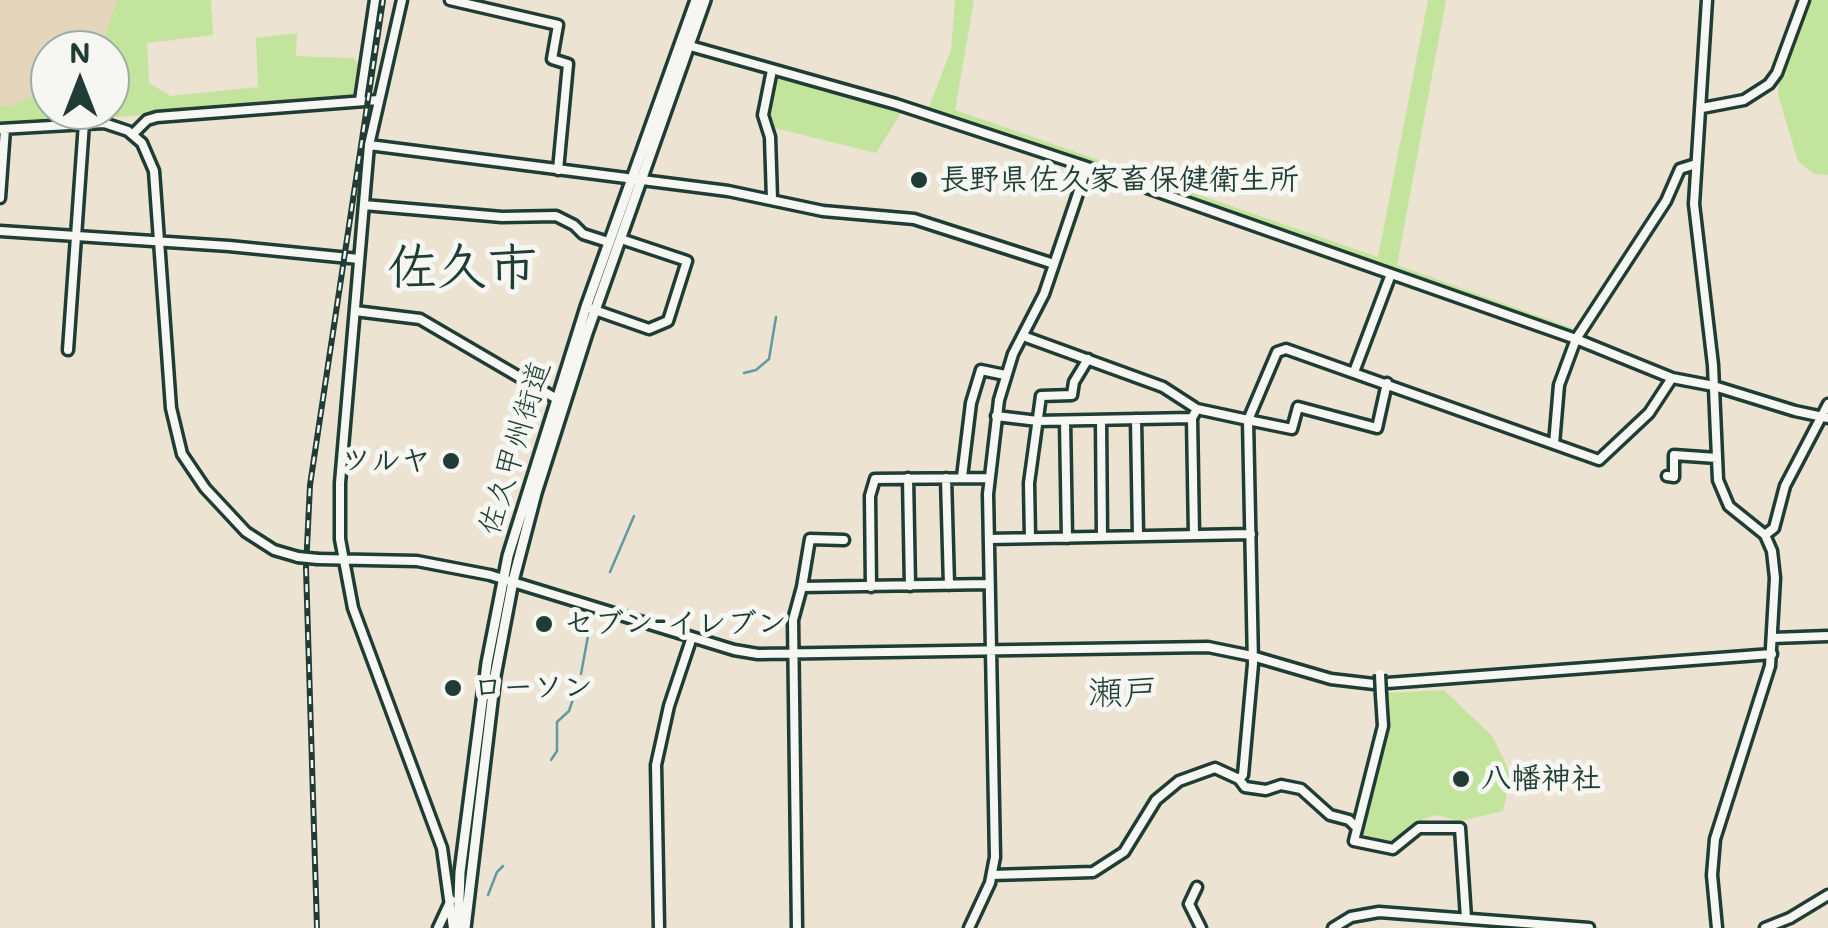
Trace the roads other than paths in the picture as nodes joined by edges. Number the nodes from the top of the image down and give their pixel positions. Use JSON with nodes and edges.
{"nodes":[{"id":1,"x":375,"y":0,"type":"edge"},
{"id":2,"x":402,"y":0,"type":"edge"},
{"id":3,"x":450,"y":0,"type":"edge"},
{"id":4,"x":696,"y":0,"type":"edge"},
{"id":5,"x":705,"y":0,"type":"edge"},
{"id":6,"x":1707,"y":0,"type":"edge"},
{"id":7,"x":1804,"y":0,"type":"edge"},
{"id":8,"x":690,"y":46,"type":"junction"},
{"id":9,"x":772,"y":70,"type":"junction"},
{"id":10,"x":360,"y":100,"type":"junction"},
{"id":11,"x":378,"y":100,"type":"junction"},
{"id":12,"x":1702,"y":108,"type":"junction"},
{"id":13,"x":30,"y":127,"type":"edge"},
{"id":14,"x":2,"y":129,"type":"edge"},
{"id":15,"x":84,"y":130,"type":"edge"},
{"id":16,"x":124,"y":130,"type":"edge"},
{"id":17,"x":132,"y":134,"type":"junction"},
{"id":18,"x":369,"y":145,"type":"junction"},
{"id":19,"x":1696,"y":164,"type":"junction"},
{"id":20,"x":1086,"y":166,"type":"junction"},
{"id":21,"x":558,"y":170,"type":"junction"},
{"id":22,"x":637,"y":180,"type":"junction"},
{"id":23,"x":0,"y":198,"type":"edge"},
{"id":24,"x":772,"y":199,"type":"junction"},
{"id":25,"x":364,"y":205,"type":"junction"},
{"id":26,"x":0,"y":231,"type":"edge"},
{"id":27,"x":76,"y":236,"type":"junction"},
{"id":28,"x":621,"y":239,"type":"junction"},
{"id":29,"x":159,"y":241,"type":"junction"},
{"id":30,"x":608,"y":242,"type":"junction"},
{"id":31,"x":359,"y":259,"type":"junction"},
{"id":32,"x":1054,"y":264,"type":"junction"},
{"id":33,"x":1391,"y":274,"type":"junction"},
{"id":34,"x":591,"y":309,"type":"junction"},
{"id":35,"x":355,"y":311,"type":"junction"},
{"id":36,"x":1024,"y":336,"type":"junction"},
{"id":37,"x":1576,"y":338,"type":"junction"},
{"id":38,"x":68,"y":350,"type":"dead end"},
{"id":39,"x":1088,"y":358,"type":"junction"},
{"id":40,"x":1354,"y":372,"type":"junction"},
{"id":41,"x":1005,"y":375,"type":"junction"},
{"id":42,"x":1672,"y":378,"type":"junction"},
{"id":43,"x":1387,"y":383,"type":"junction"},
{"id":44,"x":1714,"y":386,"type":"junction"},
{"id":45,"x":560,"y":400,"type":"junction"},
{"id":46,"x":1828,"y":404,"type":"edge"},
{"id":47,"x":1195,"y":413,"type":"junction"},
{"id":48,"x":996,"y":416,"type":"junction"},
{"id":49,"x":1824,"y":417,"type":"edge"},
{"id":50,"x":1136,"y":419,"type":"junction"},
{"id":51,"x":1065,"y":420,"type":"junction"},
{"id":52,"x":1101,"y":420,"type":"junction"},
{"id":53,"x":1248,"y":420,"type":"junction"},
{"id":54,"x":1038,"y":421,"type":"junction"},
{"id":55,"x":1554,"y":444,"type":"junction"},
{"id":56,"x":1717,"y":458,"type":"junction"},
{"id":57,"x":1667,"y":476,"type":"dead end"},
{"id":58,"x":908,"y":478,"type":"junction"},
{"id":59,"x":946,"y":478,"type":"junction"},
{"id":60,"x":962,"y":478,"type":"junction"},
{"id":61,"x":988,"y":478,"type":"junction"},
{"id":62,"x":1251,"y":534,"type":"junction"},
{"id":63,"x":1194,"y":535,"type":"junction"},
{"id":64,"x":1138,"y":536,"type":"junction"},
{"id":65,"x":1765,"y":536,"type":"junction"},
{"id":66,"x":1102,"y":537,"type":"junction"},
{"id":67,"x":1030,"y":538,"type":"junction"},
{"id":68,"x":1067,"y":538,"type":"junction"},
{"id":69,"x":989,"y":539,"type":"junction"},
{"id":70,"x":844,"y":540,"type":"dead end"},
{"id":71,"x":343,"y":560,"type":"junction"},
{"id":72,"x":508,"y":579,"type":"junction"},
{"id":73,"x":989,"y":584,"type":"junction"},
{"id":74,"x":949,"y":585,"type":"junction"},
{"id":75,"x":871,"y":586,"type":"junction"},
{"id":76,"x":910,"y":586,"type":"junction"},
{"id":77,"x":802,"y":587,"type":"junction"},
{"id":78,"x":1828,"y":636,"type":"edge"},
{"id":79,"x":692,"y":637,"type":"junction"},
{"id":80,"x":1773,"y":638,"type":"junction"},
{"id":81,"x":991,"y":651,"type":"junction"},
{"id":82,"x":795,"y":654,"type":"junction"},
{"id":83,"x":1772,"y":654,"type":"junction"},
{"id":84,"x":1252,"y":656,"type":"junction"},
{"id":85,"x":1380,"y":674,"type":"dead end"},
{"id":86,"x":1239,"y":778,"type":"junction"},
{"id":87,"x":1356,"y":827,"type":"junction"},
{"id":88,"x":442,"y":848,"type":"junction"},
{"id":89,"x":992,"y":875,"type":"junction"},
{"id":90,"x":1197,"y":887,"type":"dead end"},
{"id":91,"x":459,"y":890,"type":"junction"},
{"id":92,"x":1828,"y":895,"type":"edge"},
{"id":93,"x":452,"y":900,"type":"junction"},
{"id":94,"x":466,"y":916,"type":"junction"},
{"id":95,"x":1466,"y":918,"type":"junction"},
{"id":96,"x":1555,"y":926,"type":"edge"},
{"id":97,"x":438,"y":928,"type":"edge"},
{"id":98,"x":459,"y":928,"type":"edge"},
{"id":99,"x":658,"y":928,"type":"edge"},
{"id":100,"x":797,"y":928,"type":"edge"},
{"id":101,"x":968,"y":928,"type":"edge"},
{"id":102,"x":1201,"y":928,"type":"edge"},
{"id":103,"x":1333,"y":928,"type":"edge"},
{"id":104,"x":1589,"y":928,"type":"edge"},
{"id":105,"x":1717,"y":928,"type":"edge"},
{"id":106,"x":1765,"y":928,"type":"edge"}],
"edges":[{"from":1,"to":10,"type":"street"},
{"from":2,"to":11,"type":"street"},
{"from":3,"to":21,"type":"street"},
{"from":4,"to":22,"type":"main road","name":"佐久甲州街道"},
{"from":5,"to":8,"type":"main road","name":"佐久甲州街道"},
{"from":6,"to":12,"type":"street"},
{"from":7,"to":12,"type":"street"},
{"from":8,"to":9,"type":"street"},
{"from":8,"to":22,"type":"main road","name":"佐久甲州街道"},
{"from":9,"to":20,"type":"street"},
{"from":9,"to":24,"type":"street"},
{"from":10,"to":11,"type":"street"},
{"from":10,"to":17,"type":"street"},
{"from":11,"to":18,"type":"street"},
{"from":12,"to":19,"type":"street"},
{"from":13,"to":14,"type":"street"},
{"from":14,"to":23,"type":"street"},
{"from":15,"to":27,"type":"street"},
{"from":16,"to":17,"type":"street"},
{"from":17,"to":29,"type":"street"},
{"from":18,"to":21,"type":"street"},
{"from":18,"to":25,"type":"street"},
{"from":19,"to":37,"type":"street"},
{"from":19,"to":44,"type":"street"},
{"from":20,"to":32,"type":"street"},
{"from":20,"to":33,"type":"street"},
{"from":21,"to":22,"type":"street"},
{"from":22,"to":24,"type":"street"},
{"from":22,"to":28,"type":"main road","name":"佐久甲州街道"},
{"from":22,"to":30,"type":"main road","name":"佐久甲州街道"},
{"from":24,"to":32,"type":"street"},
{"from":25,"to":30,"type":"street"},
{"from":25,"to":31,"type":"street"},
{"from":26,"to":27,"type":"street"},
{"from":27,"to":29,"type":"street"},
{"from":27,"to":38,"type":"street"},
{"from":28,"to":34,"type":"main road","name":"佐久甲州街道"},
{"from":28,"to":34,"type":"street"},
{"from":29,"to":31,"type":"street"},
{"from":29,"to":71,"type":"street","bridge":true},
{"from":30,"to":34,"type":"main road","name":"佐久甲州街道"},
{"from":31,"to":35,"type":"street"},
{"from":32,"to":36,"type":"street"},
{"from":33,"to":37,"type":"street"},
{"from":33,"to":40,"type":"street"},
{"from":34,"to":45,"type":"main road","name":"佐久甲州街道"},
{"from":35,"to":45,"type":"street"},
{"from":35,"to":71,"type":"street"},
{"from":36,"to":39,"type":"street"},
{"from":36,"to":41,"type":"street"},
{"from":37,"to":42,"type":"street"},
{"from":37,"to":55,"type":"street"},
{"from":39,"to":47,"type":"street"},
{"from":39,"to":54,"type":"street"},
{"from":40,"to":43,"type":"street"},
{"from":40,"to":53,"type":"street"},
{"from":41,"to":48,"type":"street"},
{"from":41,"to":60,"type":"street"},
{"from":42,"to":44,"type":"street"},
{"from":42,"to":55,"type":"street"},
{"from":43,"to":53,"type":"street"},
{"from":43,"to":55,"type":"street"},
{"from":44,"to":49,"type":"street"},
{"from":44,"to":56,"type":"street"},
{"from":45,"to":72,"type":"main road","name":"佐久甲州街道"},
{"from":46,"to":49,"type":"street"},
{"from":47,"to":50,"type":"street"},
{"from":47,"to":53,"type":"street"},
{"from":47,"to":63,"type":"street"},
{"from":48,"to":54,"type":"street"},
{"from":48,"to":61,"type":"street"},
{"from":49,"to":65,"type":"street"},
{"from":50,"to":52,"type":"street"},
{"from":50,"to":64,"type":"street"},
{"from":51,"to":52,"type":"street"},
{"from":51,"to":54,"type":"street"},
{"from":51,"to":68,"type":"street"},
{"from":52,"to":66,"type":"street"},
{"from":53,"to":62,"type":"street"},
{"from":54,"to":67,"type":"street"},
{"from":56,"to":57,"type":"street"},
{"from":56,"to":65,"type":"street"},
{"from":58,"to":59,"type":"street"},
{"from":58,"to":75,"type":"street"},
{"from":58,"to":76,"type":"street"},
{"from":59,"to":60,"type":"street"},
{"from":59,"to":74,"type":"street"},
{"from":60,"to":61,"type":"street"},
{"from":61,"to":69,"type":"street"},
{"from":62,"to":63,"type":"street"},
{"from":62,"to":84,"type":"street"},
{"from":63,"to":64,"type":"street"},
{"from":64,"to":66,"type":"street"},
{"from":65,"to":80,"type":"street"},
{"from":66,"to":68,"type":"street"},
{"from":67,"to":68,"type":"street"},
{"from":67,"to":69,"type":"street"},
{"from":69,"to":73,"type":"street"},
{"from":70,"to":77,"type":"street"},
{"from":71,"to":72,"type":"street"},
{"from":71,"to":88,"type":"street"},
{"from":72,"to":79,"type":"street"},
{"from":72,"to":91,"type":"main road","name":"佐久甲州街道"},
{"from":72,"to":94,"type":"main road","name":"佐久甲州街道"},
{"from":73,"to":74,"type":"street"},
{"from":73,"to":81,"type":"street"},
{"from":74,"to":76,"type":"street"},
{"from":75,"to":76,"type":"street"},
{"from":75,"to":77,"type":"street"},
{"from":77,"to":82,"type":"street"},
{"from":78,"to":80,"type":"street"},
{"from":79,"to":82,"type":"street"},
{"from":79,"to":99,"type":"street"},
{"from":80,"to":83,"type":"street"},
{"from":81,"to":82,"type":"street"},
{"from":81,"to":84,"type":"street"},
{"from":81,"to":89,"type":"street"},
{"from":82,"to":100,"type":"street"},
{"from":83,"to":84,"type":"street"},
{"from":83,"to":105,"type":"street"},
{"from":84,"to":86,"type":"street"},
{"from":85,"to":87,"type":"street","bridge":true},
{"from":86,"to":87,"type":"street"},
{"from":86,"to":89,"type":"street"},
{"from":87,"to":95,"type":"street"},
{"from":88,"to":91,"type":"street"},
{"from":88,"to":93,"type":"street"},
{"from":89,"to":101,"type":"street"},
{"from":90,"to":102,"type":"street"},
{"from":91,"to":94,"type":"street"},
{"from":91,"to":98,"type":"main road","name":"佐久甲州街道"},
{"from":92,"to":106,"type":"street"},
{"from":93,"to":97,"type":"street"},
{"from":93,"to":98,"type":"street"},
{"from":94,"to":98,"type":"main road","name":"佐久甲州街道"},
{"from":95,"to":96,"type":"street"},
{"from":95,"to":103,"type":"street"},
{"from":96,"to":104,"type":"street"}]}
